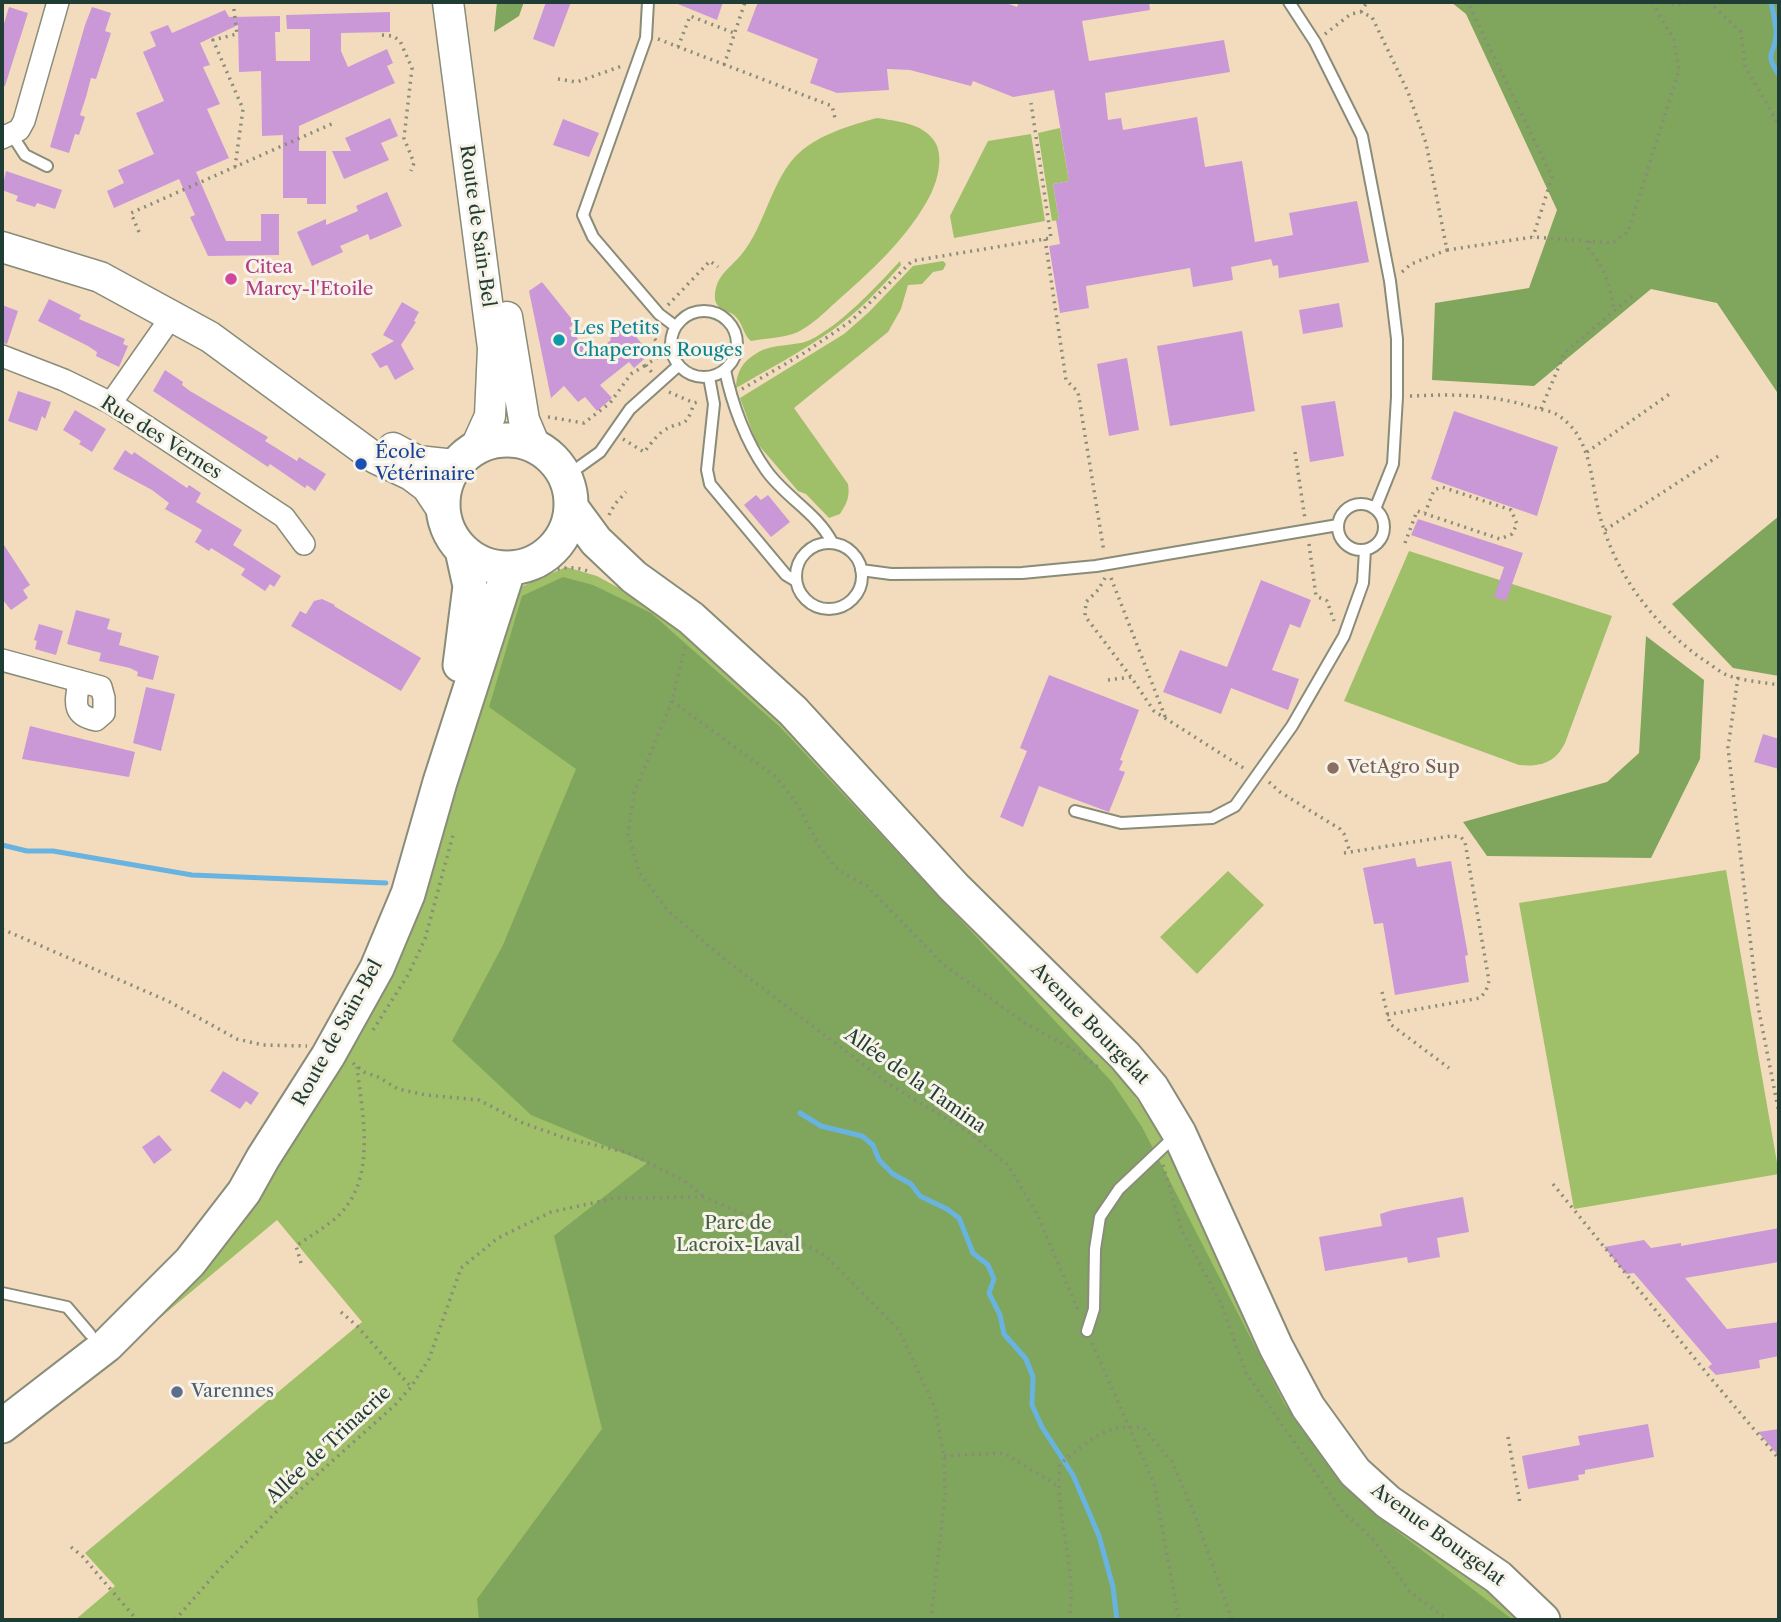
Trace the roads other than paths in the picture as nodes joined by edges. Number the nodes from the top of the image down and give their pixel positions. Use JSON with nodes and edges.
{"nodes":[{"id":1,"x":58,"y":2,"type":"edge"},
{"id":2,"x":448,"y":2,"type":"edge"},
{"id":3,"x":457,"y":2,"type":"edge"},
{"id":4,"x":468,"y":2,"type":"edge"},
{"id":5,"x":648,"y":2,"type":"edge"},
{"id":6,"x":1289,"y":2,"type":"edge"},
{"id":7,"x":475,"y":67,"type":"junction"},
{"id":8,"x":7,"y":136,"type":"edge"},
{"id":9,"x":47,"y":166,"type":"dead end"},
{"id":10,"x":2,"y":231,"type":"edge"},
{"id":11,"x":2,"y":247,"type":"edge"},
{"id":12,"x":172,"y":316,"type":"junction"},
{"id":13,"x":675,"y":326,"type":"junction"},
{"id":14,"x":2,"y":356,"type":"edge"},
{"id":15,"x":678,"y":366,"type":"junction"},
{"id":16,"x":725,"y":370,"type":"junction"},
{"id":17,"x":709,"y":377,"type":"junction"},
{"id":18,"x":111,"y":404,"type":"junction"},
{"id":19,"x":530,"y":433,"type":"junction"},
{"id":20,"x":466,"y":456,"type":"junction"},
{"id":21,"x":568,"y":492,"type":"junction"},
{"id":22,"x":1375,"y":509,"type":"junction"},
{"id":23,"x":443,"y":511,"type":"junction"},
{"id":24,"x":1338,"y":525,"type":"junction"},
{"id":25,"x":832,"y":542,"type":"junction"},
{"id":26,"x":304,"y":544,"type":"dead end"},
{"id":27,"x":462,"y":550,"type":"junction"},
{"id":28,"x":1365,"y":550,"type":"junction"},
{"id":29,"x":550,"y":552,"type":"junction"},
{"id":30,"x":861,"y":570,"type":"junction"},
{"id":31,"x":516,"y":574,"type":"junction"},
{"id":32,"x":634,"y":577,"type":"junction"},
{"id":33,"x":796,"y":581,"type":"junction"},
{"id":34,"x":2,"y":660,"type":"edge"},
{"id":35,"x":79,"y":681,"type":"dead end"},
{"id":36,"x":440,"y":782,"type":"junction"},
{"id":37,"x":1075,"y":811,"type":"dead end"},
{"id":38,"x":1169,"y":1142,"type":"junction"},
{"id":39,"x":262,"y":1158,"type":"junction"},
{"id":40,"x":2,"y":1293,"type":"edge"},
{"id":41,"x":1087,"y":1331,"type":"road end"},
{"id":42,"x":90,"y":1334,"type":"junction"},
{"id":43,"x":2,"y":1402,"type":"edge"},
{"id":44,"x":2,"y":1426,"type":"edge"},
{"id":45,"x":1544,"y":1620,"type":"edge"}],
"edges":[{"from":1,"to":8,"type":"street"},
{"from":2,"to":20,"type":"main road","name":"Route de Sain-Bel"},
{"from":3,"to":7,"type":"street"},
{"from":4,"to":7,"type":"main road","name":"Route de Sain-Bel"},
{"from":5,"to":13,"type":"lane"},
{"from":6,"to":22,"type":"lane"},
{"from":7,"to":19,"type":"main road","name":"Route de Sain-Bel"},
{"from":8,"to":9,"type":"lane"},
{"from":10,"to":20,"type":"main road"},
{"from":11,"to":12,"type":"main road"},
{"from":12,"to":18,"type":"street"},
{"from":12,"to":23,"type":"main road"},
{"from":13,"to":15,"type":"lane"},
{"from":13,"to":16,"type":"lane"},
{"from":14,"to":18,"type":"street","name":"Rue des Vernes"},
{"from":15,"to":17,"type":"lane"},
{"from":15,"to":21,"type":"lane"},
{"from":16,"to":17,"type":"lane"},
{"from":16,"to":25,"type":"lane"},
{"from":17,"to":33,"type":"lane"},
{"from":18,"to":26,"type":"street","name":"Rue des Vernes"},
{"from":19,"to":20,"type":"main road"},
{"from":19,"to":21,"type":"main road"},
{"from":20,"to":23,"type":"main road"},
{"from":21,"to":29,"type":"main road"},
{"from":21,"to":32,"type":"main road","name":"Avenue Bourgelat"},
{"from":22,"to":24,"type":"lane"},
{"from":22,"to":28,"type":"lane"},
{"from":23,"to":27,"type":"main road"},
{"from":24,"to":28,"type":"lane"},
{"from":24,"to":30,"type":"lane"},
{"from":25,"to":30,"type":"lane"},
{"from":25,"to":33,"type":"lane"},
{"from":27,"to":31,"type":"main road"},
{"from":27,"to":36,"type":"main road","name":"Route de Sain-Bel"},
{"from":28,"to":37,"type":"lane"},
{"from":29,"to":31,"type":"main road"},
{"from":29,"to":32,"type":"main road","name":"Avenue Bourgelat"},
{"from":30,"to":33,"type":"lane"},
{"from":31,"to":36,"type":"main road","name":"Route de Sain-Bel"},
{"from":32,"to":38,"type":"main road","name":"Avenue Bourgelat"},
{"from":34,"to":35,"type":"street"},
{"from":36,"to":39,"type":"main road","name":"Route de Sain-Bel"},
{"from":38,"to":41,"type":"lane"},
{"from":38,"to":45,"type":"main road","name":"Avenue Bourgelat"},
{"from":39,"to":42,"type":"main road","name":"Route de Sain-Bel"},
{"from":39,"to":44,"type":"main road","name":"Route de Sain-Bel"},
{"from":40,"to":42,"type":"lane"},
{"from":42,"to":43,"type":"main road","name":"Route de Sain-Bel"}]}
